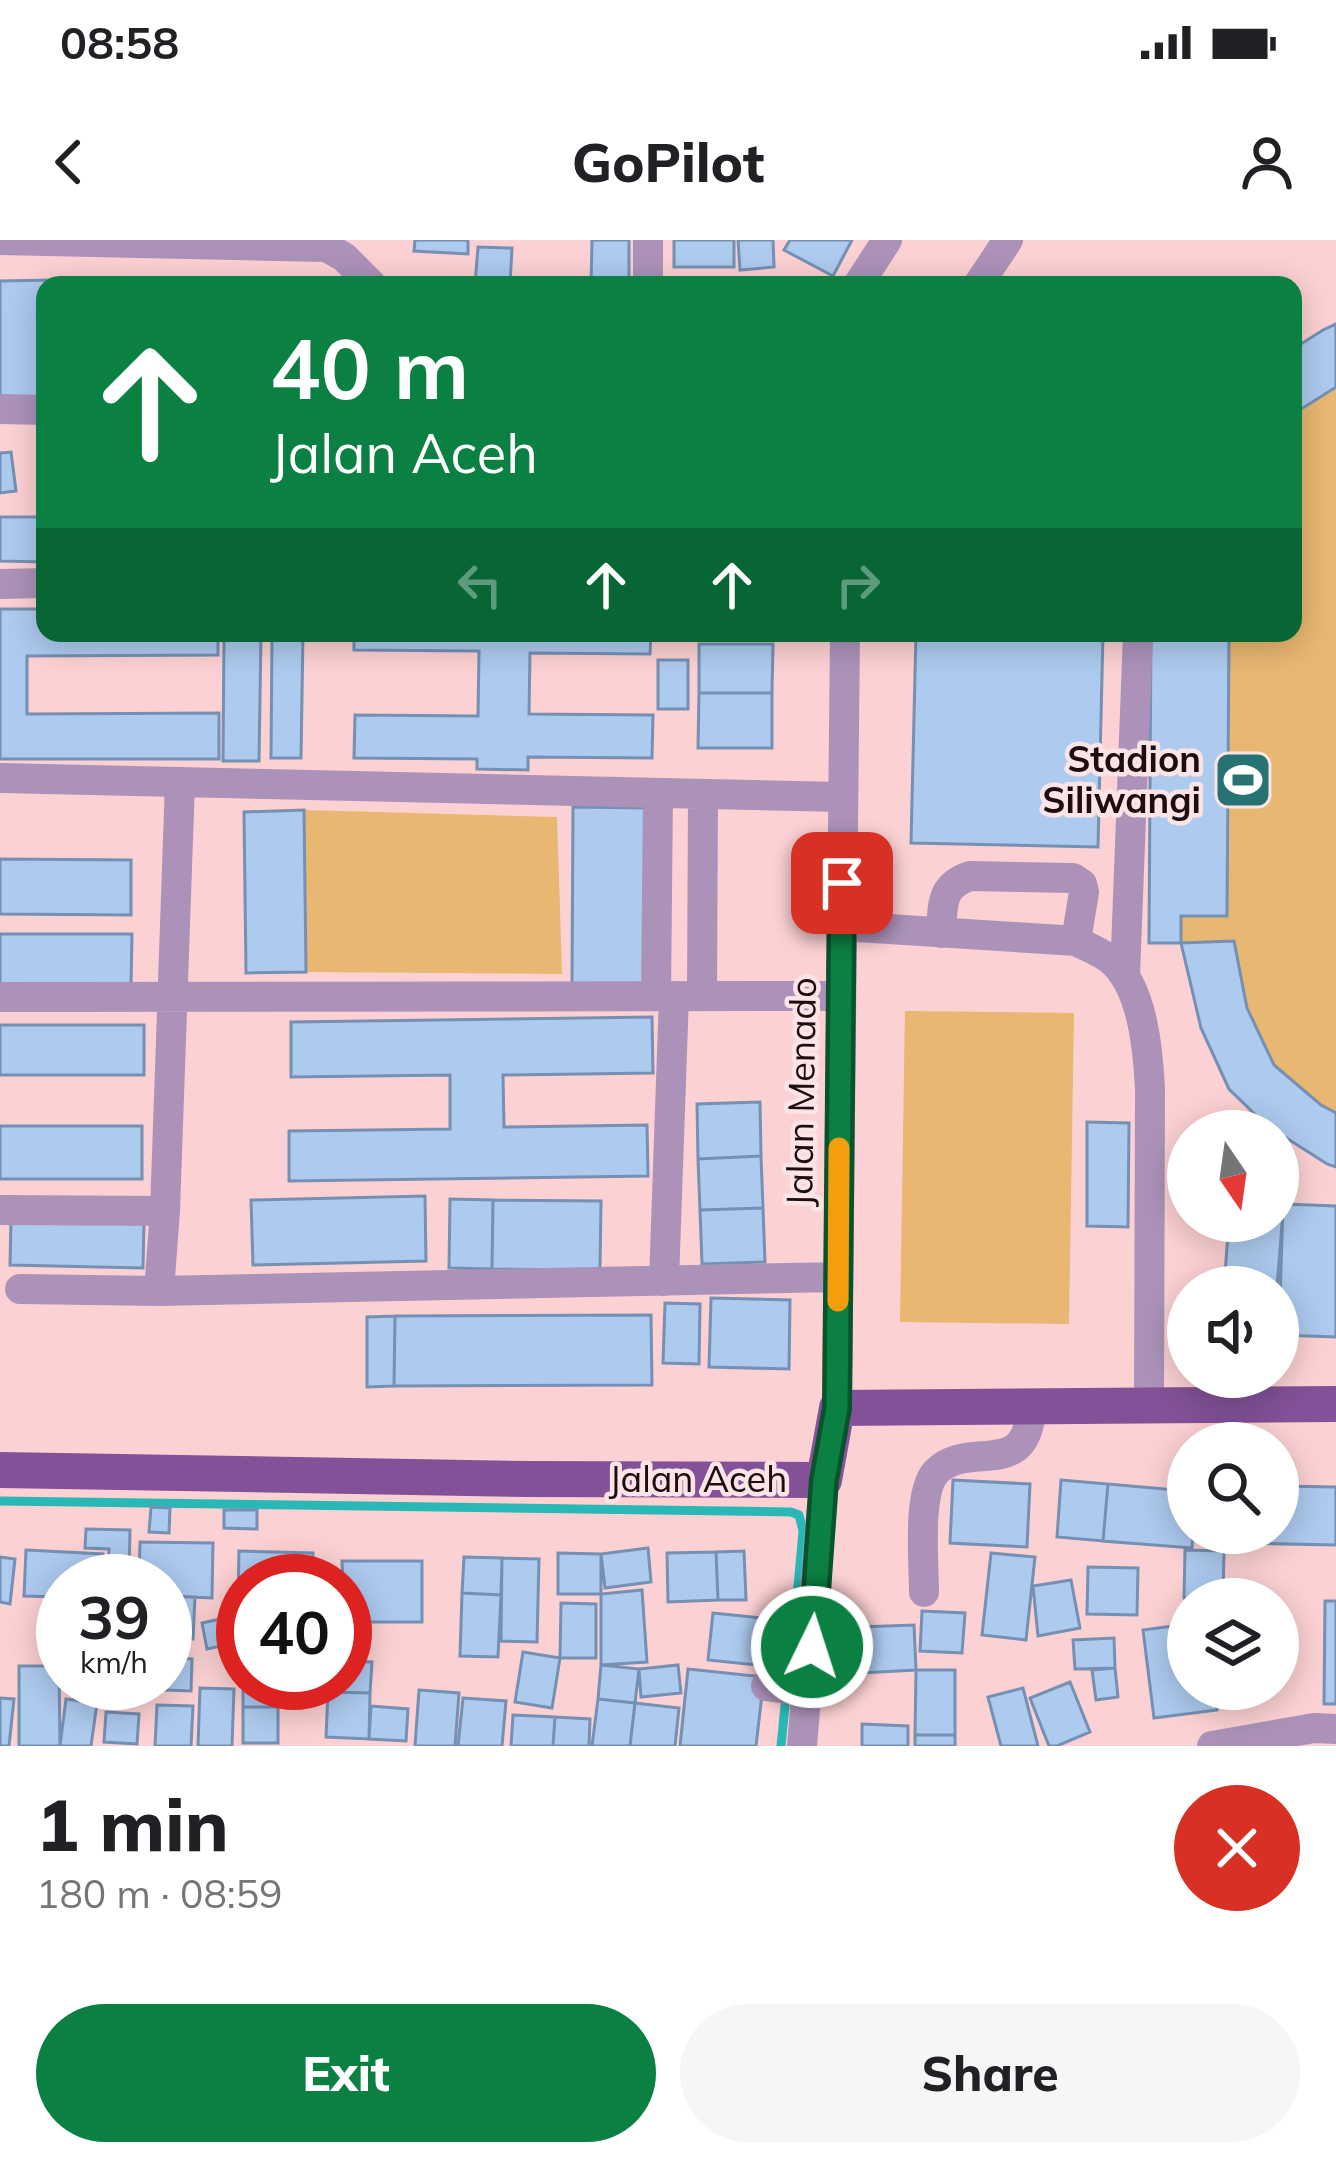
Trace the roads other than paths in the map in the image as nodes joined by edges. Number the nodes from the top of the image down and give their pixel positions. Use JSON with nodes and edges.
{"nodes":[{"id":1,"x":0,"y":240,"type":"edge"},
{"id":2,"x":648,"y":240,"type":"edge"},
{"id":3,"x":887,"y":240,"type":"edge"},
{"id":4,"x":1008,"y":240,"type":"edge"},
{"id":5,"x":363,"y":276,"type":"edge"},
{"id":6,"x":648,"y":276,"type":"edge"},
{"id":7,"x":864,"y":276,"type":"edge"},
{"id":8,"x":984,"y":276,"type":"edge"},
{"id":9,"x":0,"y":409,"type":"edge"},
{"id":10,"x":36,"y":410,"type":"edge"},
{"id":11,"x":36,"y":583,"type":"edge"},
{"id":12,"x":0,"y":584,"type":"edge"},
{"id":13,"x":845,"y":642,"type":"edge"},
{"id":14,"x":1138,"y":642,"type":"edge"},
{"id":15,"x":0,"y":778,"type":"edge"},
{"id":16,"x":180,"y":782,"type":"junction"},
{"id":17,"x":658,"y":793,"type":"junction"},
{"id":18,"x":704,"y":794,"type":"junction"},
{"id":19,"x":843,"y":796,"type":"junction"},
{"id":20,"x":842,"y":926,"type":"junction"},
{"id":21,"x":940,"y":933,"type":"junction"},
{"id":22,"x":1076,"y":941,"type":"junction"},
{"id":23,"x":1125,"y":976,"type":"junction"},
{"id":24,"x":677,"y":995,"type":"junction"},
{"id":25,"x":172,"y":996,"type":"junction"},
{"id":26,"x":841,"y":996,"type":"junction"},
{"id":27,"x":0,"y":997,"type":"edge"},
{"id":28,"x":0,"y":1210,"type":"edge"},
{"id":29,"x":165,"y":1211,"type":"junction"},
{"id":30,"x":838,"y":1277,"type":"junction"},
{"id":31,"x":664,"y":1281,"type":"junction"},
{"id":32,"x":20,"y":1288,"type":"dead end"},
{"id":33,"x":159,"y":1291,"type":"junction"},
{"id":34,"x":1150,"y":1404,"type":"junction"},
{"id":35,"x":1336,"y":1404,"type":"edge"},
{"id":36,"x":1031,"y":1406,"type":"junction"},
{"id":37,"x":837,"y":1408,"type":"junction"},
{"id":38,"x":0,"y":1470,"type":"edge"},
{"id":39,"x":824,"y":1480,"type":"junction"},
{"id":40,"x":924,"y":1592,"type":"dead end"},
{"id":41,"x":766,"y":1686,"type":"dead end"},
{"id":42,"x":808,"y":1692,"type":"junction"},
{"id":43,"x":1336,"y":1729,"type":"edge"},
{"id":44,"x":802,"y":1746,"type":"edge"},
{"id":45,"x":1212,"y":1746,"type":"edge"}],
"edges":[{"from":1,"to":5,"type":"street"},
{"from":2,"to":6,"type":"street"},
{"from":3,"to":7,"type":"street"},
{"from":4,"to":8,"type":"street"},
{"from":9,"to":10,"type":"street"},
{"from":11,"to":12,"type":"street"},
{"from":13,"to":19,"type":"street","name":"Jalan Menado"},
{"from":14,"to":23,"type":"street"},
{"from":15,"to":16,"type":"street"},
{"from":16,"to":17,"type":"street"},
{"from":16,"to":25,"type":"street"},
{"from":17,"to":18,"type":"street"},
{"from":17,"to":24,"type":"street"},
{"from":18,"to":19,"type":"street"},
{"from":18,"to":24,"type":"street"},
{"from":19,"to":20,"type":"street","name":"Jalan Menado"},
{"from":20,"to":21,"type":"street"},
{"from":20,"to":26,"type":"street","name":"Jalan Menado"},
{"from":21,"to":22,"type":"street"},
{"from":21,"to":22,"type":"street"},
{"from":22,"to":23,"type":"street"},
{"from":23,"to":34,"type":"street"},
{"from":24,"to":25,"type":"street"},
{"from":24,"to":26,"type":"street"},
{"from":24,"to":31,"type":"street"},
{"from":25,"to":27,"type":"street"},
{"from":25,"to":29,"type":"street"},
{"from":26,"to":30,"type":"street","name":"Jalan Menado"},
{"from":28,"to":29,"type":"street"},
{"from":29,"to":33,"type":"street"},
{"from":30,"to":31,"type":"street"},
{"from":30,"to":37,"type":"street","name":"Jalan Menado"},
{"from":31,"to":33,"type":"street"},
{"from":32,"to":33,"type":"street"},
{"from":34,"to":35,"type":"main road"},
{"from":34,"to":36,"type":"main road"},
{"from":36,"to":37,"type":"main road"},
{"from":36,"to":40,"type":"street"},
{"from":37,"to":39,"type":"main road","name":"Jalan Aceh"},
{"from":38,"to":39,"type":"main road","name":"Jalan Aceh"},
{"from":39,"to":42,"type":"street"},
{"from":41,"to":42,"type":"street"},
{"from":42,"to":44,"type":"street"},
{"from":43,"to":45,"type":"street"}]}
